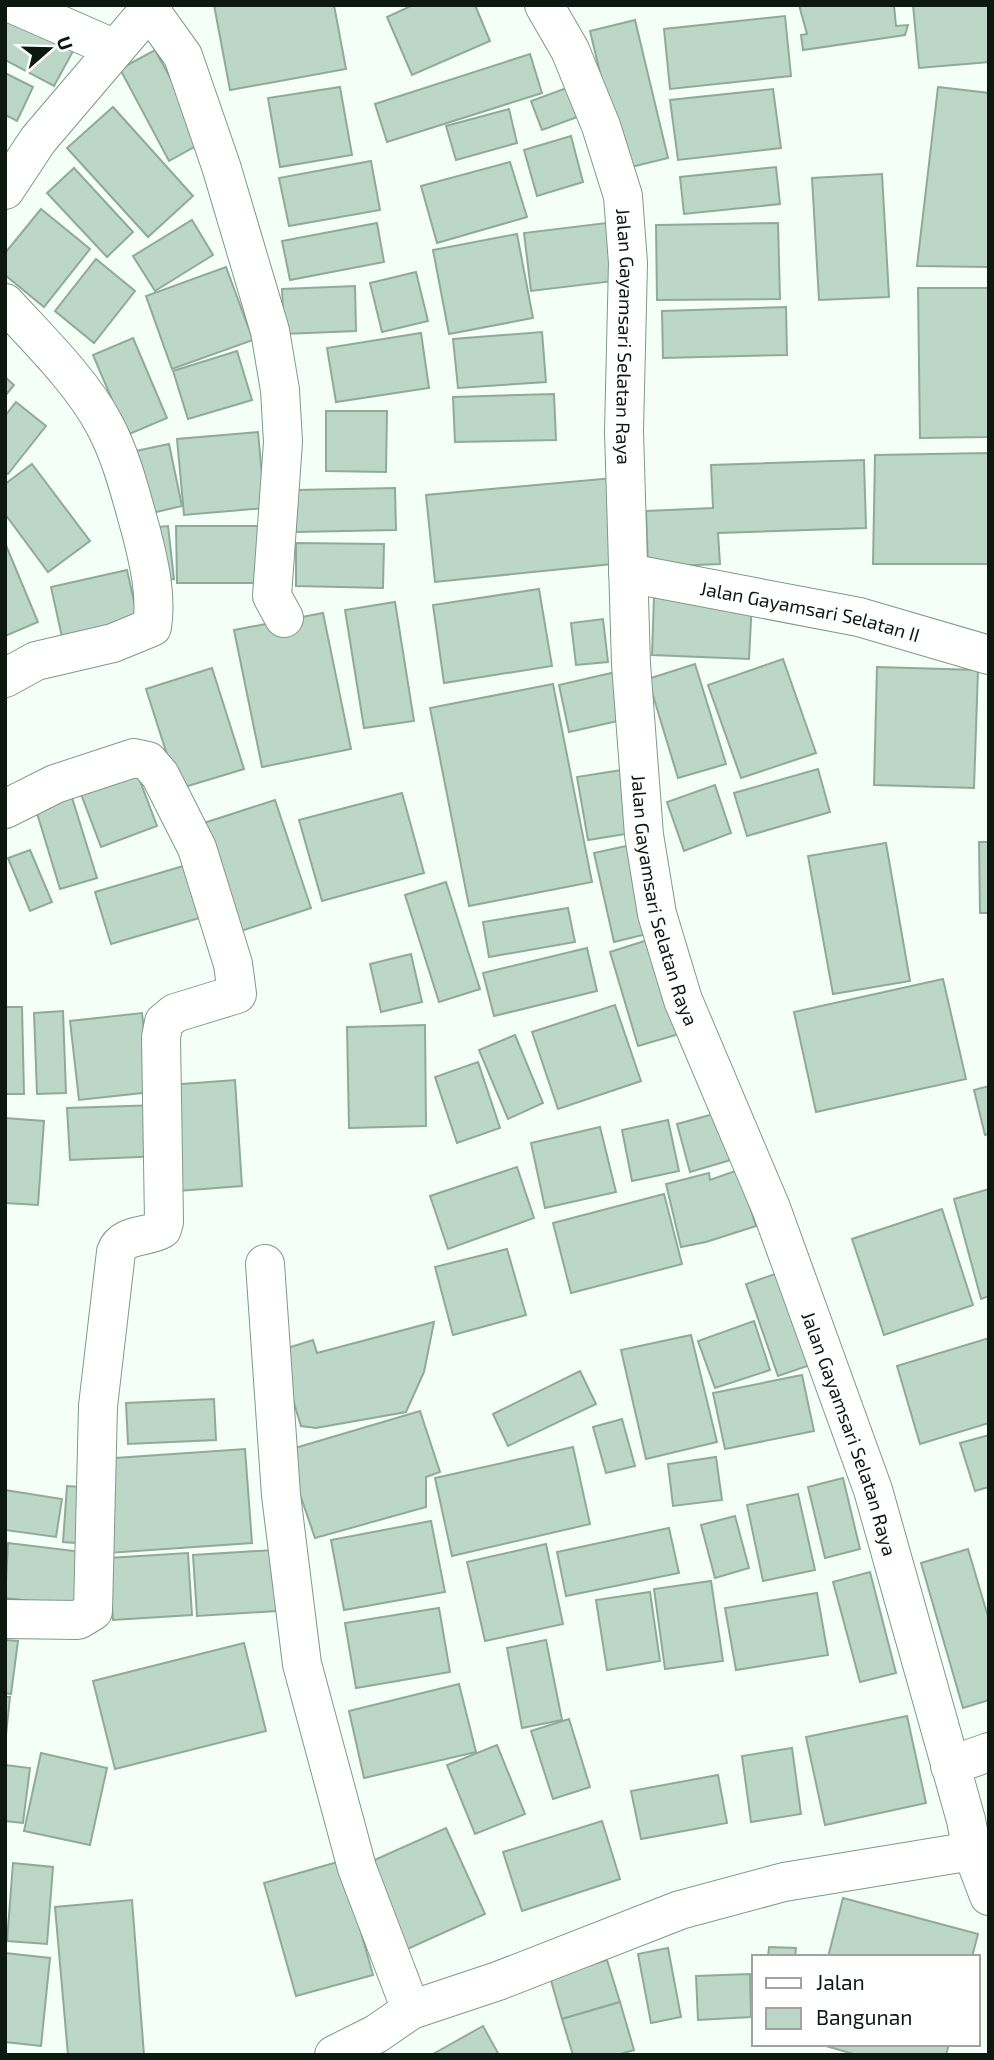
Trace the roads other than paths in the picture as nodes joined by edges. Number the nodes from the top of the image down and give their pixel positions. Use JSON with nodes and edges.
{"nodes":[{"id":1,"x":15,"y":5,"type":"edge"},
{"id":2,"x":544,"y":5,"type":"edge"},
{"id":3,"x":152,"y":7,"type":"edge"},
{"id":4,"x":116,"y":49,"type":"junction"},
{"id":5,"x":5,"y":190,"type":"edge"},
{"id":6,"x":5,"y":303,"type":"edge"},
{"id":7,"x":628,"y":573,"type":"junction"},
{"id":8,"x":284,"y":618,"type":"dead end"},
{"id":9,"x":989,"y":655,"type":"edge"},
{"id":10,"x":5,"y":678,"type":"edge"},
{"id":11,"x":5,"y":808,"type":"edge"},
{"id":12,"x":265,"y":1264,"type":"dead end"},
{"id":13,"x":5,"y":1619,"type":"edge"},
{"id":14,"x":989,"y":1752,"type":"edge"},
{"id":15,"x":950,"y":1766,"type":"junction"},
{"id":16,"x":972,"y":1851,"type":"junction"},
{"id":17,"x":989,"y":1896,"type":"edge"},
{"id":18,"x":411,"y":2010,"type":"junction"},
{"id":19,"x":334,"y":2055,"type":"edge"}],
"edges":[{"from":1,"to":4,"type":"street"},
{"from":2,"to":7,"type":"street","name":"Jalan Gayamsari Selatan Raya"},
{"from":3,"to":4,"type":"street"},
{"from":3,"to":8,"type":"street"},
{"from":4,"to":5,"type":"street"},
{"from":6,"to":10,"type":"street"},
{"from":7,"to":9,"type":"street","name":"Jalan Gayamsari Selatan II"},
{"from":7,"to":15,"type":"street","name":"Jalan Gayamsari Selatan Raya"},
{"from":11,"to":13,"type":"street"},
{"from":12,"to":18,"type":"street"},
{"from":14,"to":15,"type":"street"},
{"from":15,"to":16,"type":"street","name":"Jalan Gayamsari Selatan Raya"},
{"from":16,"to":17,"type":"street","name":"Jalan Gayamsari Selatan Raya"},
{"from":16,"to":18,"type":"street"},
{"from":18,"to":19,"type":"street"}]}
